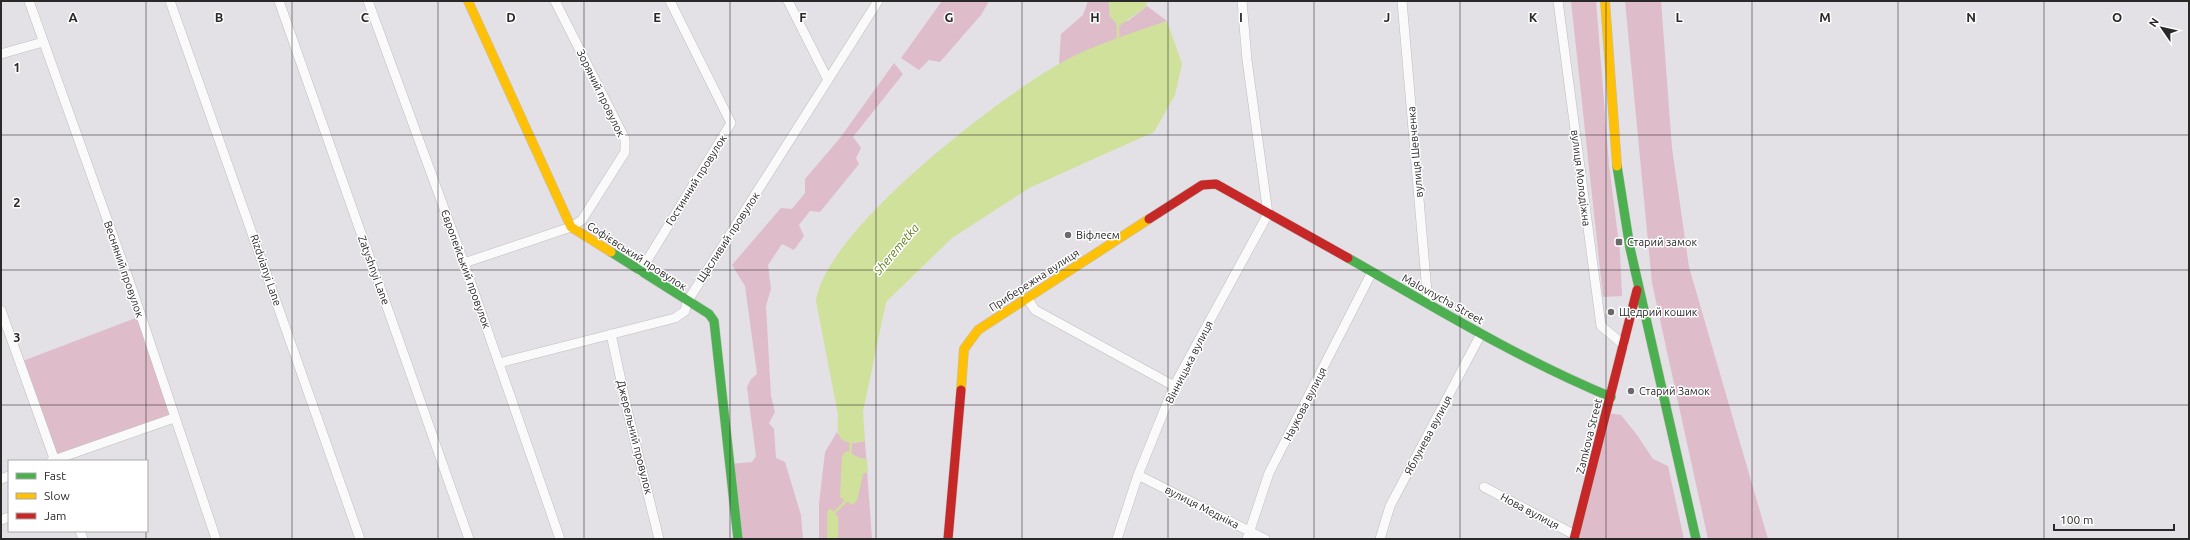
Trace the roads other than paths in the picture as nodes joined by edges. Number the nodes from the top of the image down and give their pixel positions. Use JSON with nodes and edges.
{"nodes":[{"id":1,"x":30,"y":1,"type":"edge"},
{"id":2,"x":170,"y":1,"type":"edge"},
{"id":3,"x":279,"y":1,"type":"edge"},
{"id":4,"x":368,"y":1,"type":"edge"},
{"id":5,"x":468,"y":1,"type":"edge"},
{"id":6,"x":555,"y":1,"type":"edge"},
{"id":7,"x":670,"y":1,"type":"edge"},
{"id":8,"x":788,"y":1,"type":"edge"},
{"id":9,"x":878,"y":1,"type":"edge"},
{"id":10,"x":1242,"y":1,"type":"edge"},
{"id":11,"x":1402,"y":1,"type":"edge"},
{"id":12,"x":1558,"y":1,"type":"edge"},
{"id":13,"x":1605,"y":1,"type":"edge"},
{"id":14,"x":43,"y":42,"type":"junction"},
{"id":15,"x":1,"y":54,"type":"edge"},
{"id":16,"x":828,"y":80,"type":"junction"},
{"id":17,"x":1268,"y":214,"type":"junction"},
{"id":18,"x":571,"y":227,"type":"junction"},
{"id":19,"x":464,"y":262,"type":"junction"},
{"id":20,"x":640,"y":272,"type":"junction"},
{"id":21,"x":1372,"y":272,"type":"junction"},
{"id":22,"x":1638,"y":286,"type":"junction"},
{"id":23,"x":1027,"y":298,"type":"junction"},
{"id":24,"x":687,"y":302,"type":"junction"},
{"id":25,"x":1428,"y":304,"type":"junction"},
{"id":26,"x":1,"y":310,"type":"edge"},
{"id":27,"x":611,"y":334,"type":"junction"},
{"id":28,"x":1482,"y":334,"type":"junction"},
{"id":29,"x":1625,"y":341,"type":"junction"},
{"id":30,"x":499,"y":364,"type":"junction"},
{"id":31,"x":1174,"y":386,"type":"junction"},
{"id":32,"x":1611,"y":397,"type":"junction"},
{"id":33,"x":174,"y":418,"type":"junction"},
{"id":34,"x":54,"y":460,"type":"edge"},
{"id":35,"x":57,"y":460,"type":"edge"},
{"id":36,"x":1138,"y":474,"type":"junction"},
{"id":37,"x":1484,"y":487,"type":"dead end"},
{"id":38,"x":1248,"y":535,"type":"edge"},
{"id":39,"x":1575,"y":537,"type":"edge"},
{"id":40,"x":216,"y":539,"type":"edge"},
{"id":41,"x":360,"y":539,"type":"edge"},
{"id":42,"x":469,"y":539,"type":"edge"},
{"id":43,"x":560,"y":539,"type":"edge"},
{"id":44,"x":659,"y":539,"type":"edge"},
{"id":45,"x":738,"y":539,"type":"edge"},
{"id":46,"x":948,"y":539,"type":"edge"},
{"id":47,"x":1117,"y":539,"type":"edge"},
{"id":48,"x":1265,"y":539,"type":"edge"},
{"id":49,"x":1380,"y":539,"type":"edge"},
{"id":50,"x":1696,"y":539,"type":"edge"}],
"edges":[{"from":1,"to":14,"type":"street","name":"Весняний провулок"},
{"from":2,"to":41,"type":"street","name":"Rizdvianyi Lane"},
{"from":3,"to":42,"type":"street","name":"Zatyshnyi Lane"},
{"from":4,"to":19,"type":"street","name":"Європейський провулок"},
{"from":5,"to":18,"type":"street","name":"Софієвський провулок"},
{"from":6,"to":18,"type":"street","name":"Зоряний провулок"},
{"from":7,"to":20,"type":"street","name":"Гостинний провулок"},
{"from":8,"to":16,"type":"street"},
{"from":9,"to":16,"type":"street","name":"Щасливий провулок"},
{"from":10,"to":17,"type":"street"},
{"from":11,"to":25,"type":"street","name":"вулиця Шевченка"},
{"from":12,"to":29,"type":"street","name":"вулиця Молодіжна"},
{"from":13,"to":22,"type":"street"},
{"from":14,"to":15,"type":"street"},
{"from":14,"to":33,"type":"street","name":"Весняний провулок"},
{"from":16,"to":24,"type":"street","name":"Щасливий провулок"},
{"from":17,"to":21,"type":"street","name":"Malovnycha Street"},
{"from":17,"to":23,"type":"street","name":"Прибережна вулиця"},
{"from":17,"to":31,"type":"street","name":"Вінницька вулиця"},
{"from":18,"to":19,"type":"street","name":"Зоряний провулок"},
{"from":18,"to":20,"type":"street","name":"Софієвський провулок"},
{"from":19,"to":30,"type":"street","name":"Європейський провулок"},
{"from":20,"to":24,"type":"street","name":"Софієвський провулок"},
{"from":21,"to":25,"type":"street","name":"Malovnycha Street"},
{"from":21,"to":38,"type":"street","name":"Наукова вулиця"},
{"from":22,"to":29,"type":"street","name":"Zamkova Street"},
{"from":22,"to":50,"type":"street"},
{"from":23,"to":31,"type":"street"},
{"from":23,"to":46,"type":"street","name":"Прибережна вулиця"},
{"from":24,"to":27,"type":"street","name":"Щасливий провулок"},
{"from":24,"to":45,"type":"street","name":"Софієвський провулок"},
{"from":25,"to":28,"type":"street","name":"Malovnycha Street"},
{"from":26,"to":34,"type":"street"},
{"from":27,"to":30,"type":"street","name":"Щасливий провулок"},
{"from":27,"to":44,"type":"street","name":"Джерельний провулок"},
{"from":28,"to":32,"type":"street","name":"Malovnycha Street"},
{"from":28,"to":49,"type":"street","name":"Яблунева вулиця"},
{"from":29,"to":32,"type":"street","name":"Zamkova Street"},
{"from":30,"to":43,"type":"street","name":"Європейський провулок"},
{"from":31,"to":36,"type":"street","name":"Вінницька вулиця"},
{"from":32,"to":39,"type":"street","name":"Zamkova Street"},
{"from":33,"to":35,"type":"street"},
{"from":33,"to":40,"type":"street","name":"Весняний провулок"},
{"from":36,"to":38,"type":"street","name":"вулиця Медніка"},
{"from":36,"to":47,"type":"street","name":"Вінницька вулиця"},
{"from":37,"to":39,"type":"street","name":"Нова вулиця"},
{"from":38,"to":48,"type":"street","name":"вулиця Медніка"}]}
